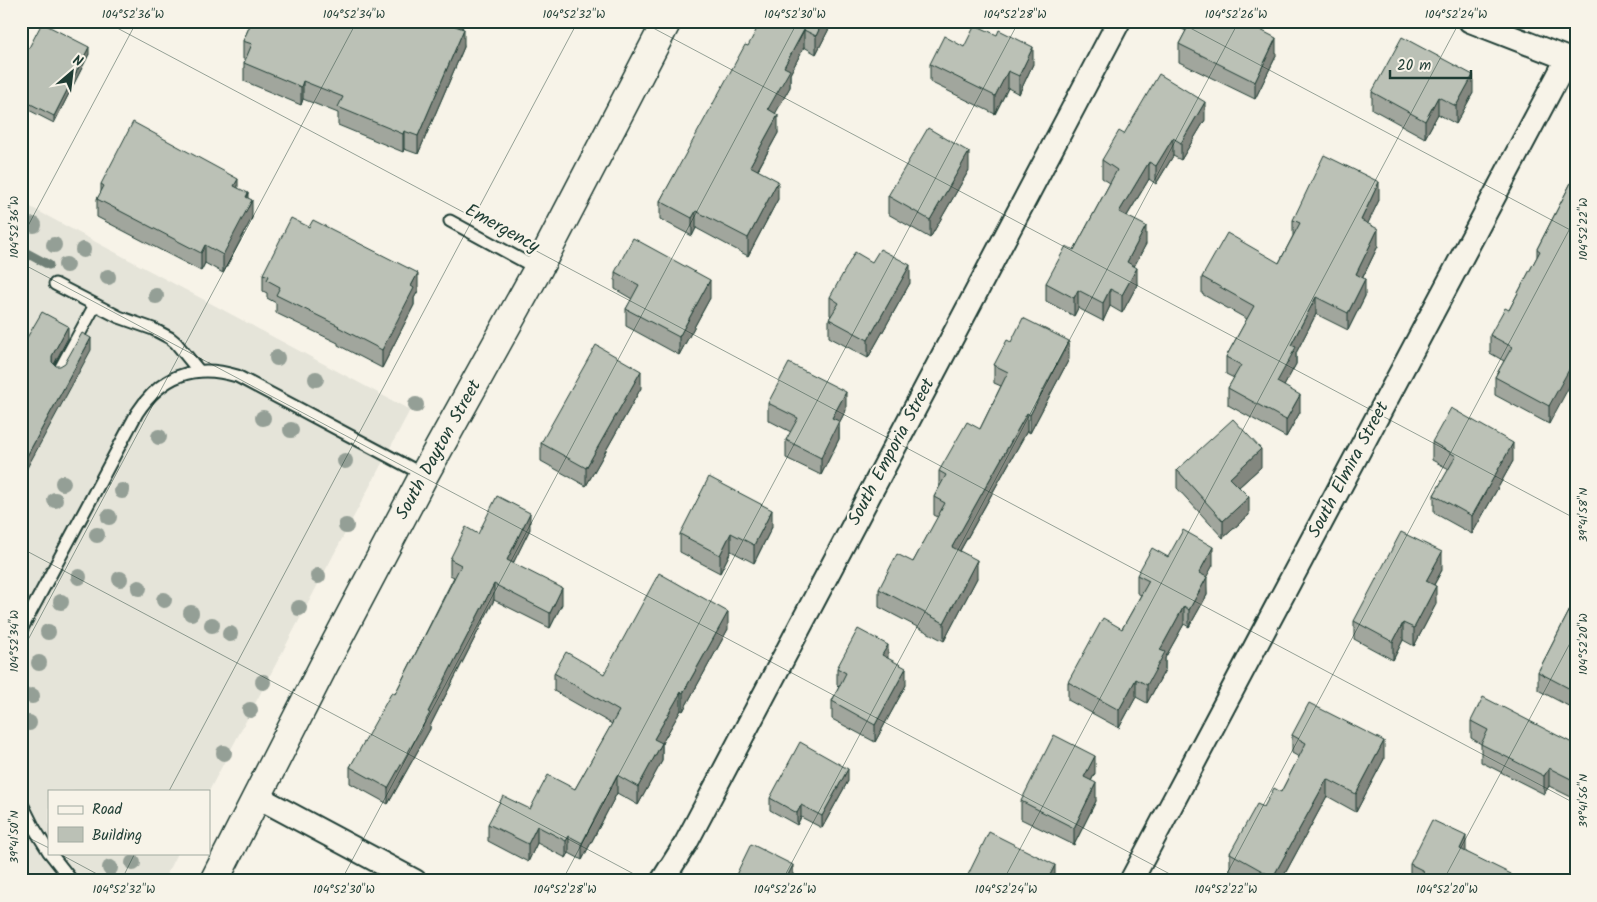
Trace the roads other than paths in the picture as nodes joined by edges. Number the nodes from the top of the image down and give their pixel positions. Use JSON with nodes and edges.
{"nodes":[{"id":1,"x":668,"y":21,"type":"edge"},
{"id":2,"x":1119,"y":21,"type":"edge"},
{"id":3,"x":1470,"y":21,"type":"edge"},
{"id":4,"x":1571,"y":60,"type":"edge"},
{"id":5,"x":450,"y":221,"type":"dead end"},
{"id":6,"x":538,"y":269,"type":"junction"},
{"id":7,"x":55,"y":284,"type":"dead end"},
{"id":8,"x":94,"y":305,"type":"junction"},
{"id":9,"x":59,"y":371,"type":"edge"},
{"id":10,"x":199,"y":371,"type":"junction"},
{"id":11,"x":424,"y":475,"type":"junction"},
{"id":12,"x":21,"y":630,"type":"edge"},
{"id":13,"x":256,"y":796,"type":"junction"},
{"id":14,"x":21,"y":802,"type":"edge"},
{"id":15,"x":48,"y":851,"type":"edge"},
{"id":16,"x":50,"y":854,"type":"edge"},
{"id":17,"x":72,"y":881,"type":"edge"},
{"id":18,"x":214,"y":881,"type":"edge"},
{"id":19,"x":415,"y":881,"type":"edge"},
{"id":20,"x":662,"y":881,"type":"edge"},
{"id":21,"x":1131,"y":881,"type":"edge"}],
"edges":[{"from":1,"to":6,"type":"street","name":"South Dayton Street"},
{"from":2,"to":20,"type":"street","name":"South Emporia Street"},
{"from":3,"to":4,"type":"street"},
{"from":4,"to":21,"type":"street","name":"South Elmira Street"},
{"from":5,"to":6,"type":"lane","name":"Emergency"},
{"from":6,"to":11,"type":"street","name":"South Dayton Street"},
{"from":7,"to":8,"type":"lane"},
{"from":8,"to":9,"type":"lane"},
{"from":8,"to":10,"type":"lane"},
{"from":10,"to":11,"type":"lane"},
{"from":10,"to":12,"type":"lane"},
{"from":11,"to":13,"type":"street","name":"South Dayton Street"},
{"from":13,"to":18,"type":"street","name":"South Dayton Street"},
{"from":13,"to":19,"type":"street"},
{"from":14,"to":15,"type":"lane"},
{"from":16,"to":17,"type":"lane"}]}
